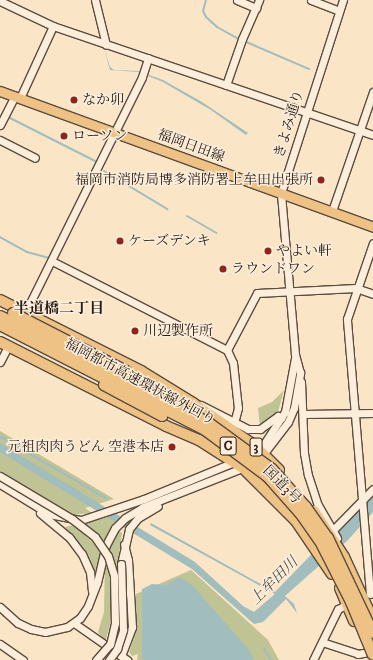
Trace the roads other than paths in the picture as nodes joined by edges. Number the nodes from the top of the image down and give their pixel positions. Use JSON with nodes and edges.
{"nodes":[{"id":1,"x":95,"y":0,"type":"edge"},
{"id":2,"x":237,"y":0,"type":"edge"},
{"id":3,"x":259,"y":0,"type":"edge"},
{"id":4,"x":311,"y":0,"type":"edge"},
{"id":5,"x":343,"y":0,"type":"edge"},
{"id":6,"x":0,"y":2,"type":"edge"},
{"id":7,"x":12,"y":3,"type":"edge"},
{"id":8,"x":256,"y":8,"type":"junction"},
{"id":9,"x":339,"y":11,"type":"junction"},
{"id":10,"x":53,"y":26,"type":"junction"},
{"id":11,"x":106,"y":45,"type":"junction"},
{"id":12,"x":148,"y":58,"type":"junction"},
{"id":13,"x":226,"y":85,"type":"junction"},
{"id":14,"x":0,"y":91,"type":"edge"},
{"id":15,"x":373,"y":92,"type":"edge"},
{"id":16,"x":18,"y":97,"type":"junction"},
{"id":17,"x":306,"y":111,"type":"junction"},
{"id":18,"x":0,"y":125,"type":"edge"},
{"id":19,"x":359,"y":130,"type":"junction"},
{"id":20,"x":114,"y":134,"type":"junction"},
{"id":21,"x":373,"y":135,"type":"edge"},
{"id":22,"x":0,"y":140,"type":"edge"},
{"id":23,"x":35,"y":158,"type":"dead end"},
{"id":24,"x":281,"y":194,"type":"junction"},
{"id":25,"x":332,"y":211,"type":"junction"},
{"id":26,"x":373,"y":227,"type":"edge"},
{"id":27,"x":373,"y":243,"type":"edge"},
{"id":28,"x":52,"y":261,"type":"junction"},
{"id":29,"x":356,"y":288,"type":"junction"},
{"id":30,"x":290,"y":292,"type":"junction"},
{"id":31,"x":373,"y":294,"type":"edge"},
{"id":32,"x":0,"y":300,"type":"edge"},
{"id":33,"x":0,"y":308,"type":"edge"},
{"id":34,"x":25,"y":313,"type":"junction"},
{"id":35,"x":0,"y":316,"type":"edge"},
{"id":36,"x":0,"y":325,"type":"edge"},
{"id":37,"x":0,"y":333,"type":"edge"},
{"id":38,"x":4,"y":344,"type":"edge"},
{"id":39,"x":227,"y":350,"type":"junction"},
{"id":40,"x":295,"y":354,"type":"junction"},
{"id":41,"x":0,"y":362,"type":"edge"},
{"id":42,"x":300,"y":373,"type":"junction"},
{"id":43,"x":159,"y":384,"type":"junction"},
{"id":44,"x":132,"y":387,"type":"junction"},
{"id":45,"x":193,"y":403,"type":"junction"},
{"id":46,"x":177,"y":410,"type":"junction"},
{"id":47,"x":373,"y":413,"type":"edge"},
{"id":48,"x":303,"y":414,"type":"junction"},
{"id":49,"x":357,"y":414,"type":"junction"},
{"id":50,"x":282,"y":418,"type":"junction"},
{"id":51,"x":234,"y":423,"type":"junction"},
{"id":52,"x":199,"y":440,"type":"junction"},
{"id":53,"x":261,"y":452,"type":"junction"},
{"id":54,"x":234,"y":462,"type":"junction"},
{"id":55,"x":244,"y":468,"type":"junction"},
{"id":56,"x":0,"y":476,"type":"edge"},
{"id":57,"x":0,"y":484,"type":"edge"},
{"id":58,"x":373,"y":489,"type":"edge"},
{"id":59,"x":163,"y":502,"type":"junction"},
{"id":60,"x":364,"y":502,"type":"junction"},
{"id":61,"x":28,"y":503,"type":"junction"},
{"id":62,"x":332,"y":532,"type":"junction"},
{"id":63,"x":370,"y":538,"type":"edge"},
{"id":64,"x":124,"y":544,"type":"junction"},
{"id":65,"x":369,"y":595,"type":"edge"},
{"id":66,"x":91,"y":600,"type":"junction"},
{"id":67,"x":346,"y":605,"type":"junction"},
{"id":68,"x":0,"y":607,"type":"edge"},
{"id":69,"x":373,"y":620,"type":"edge"},
{"id":70,"x":74,"y":623,"type":"junction"},
{"id":71,"x":373,"y":634,"type":"edge"},
{"id":72,"x":322,"y":642,"type":"junction"},
{"id":73,"x":0,"y":644,"type":"edge"},
{"id":74,"x":370,"y":656,"type":"edge"},
{"id":75,"x":124,"y":658,"type":"edge"},
{"id":76,"x":23,"y":660,"type":"edge"},
{"id":77,"x":96,"y":660,"type":"edge"},
{"id":78,"x":109,"y":660,"type":"edge"},
{"id":79,"x":313,"y":660,"type":"edge"}],
"edges":[{"from":1,"to":11,"type":"street"},
{"from":2,"to":8,"type":"street"},
{"from":3,"to":8,"type":"street"},
{"from":4,"to":9,"type":"street"},
{"from":5,"to":9,"type":"street","name":"きよみ通り"},
{"from":6,"to":7,"type":"street"},
{"from":7,"to":10,"type":"street"},
{"from":8,"to":13,"type":"street"},
{"from":9,"to":17,"type":"street","name":"きよみ通り"},
{"from":10,"to":11,"type":"street"},
{"from":10,"to":16,"type":"street"},
{"from":11,"to":12,"type":"street"},
{"from":12,"to":13,"type":"street"},
{"from":12,"to":20,"type":"street"},
{"from":13,"to":17,"type":"street"},
{"from":14,"to":16,"type":"main road","name":"福岡日田線"},
{"from":15,"to":19,"type":"street"},
{"from":16,"to":18,"type":"street"},
{"from":16,"to":20,"type":"main road","name":"福岡日田線"},
{"from":17,"to":19,"type":"street"},
{"from":17,"to":24,"type":"street","name":"きよみ通り"},
{"from":19,"to":21,"type":"street"},
{"from":19,"to":25,"type":"street"},
{"from":20,"to":24,"type":"main road","name":"福岡日田線"},
{"from":20,"to":28,"type":"street"},
{"from":22,"to":23,"type":"street"},
{"from":24,"to":25,"type":"main road","name":"福岡日田線"},
{"from":24,"to":30,"type":"street","name":"きよみ通り"},
{"from":25,"to":26,"type":"main road","name":"福岡日田線"},
{"from":27,"to":29,"type":"street"},
{"from":28,"to":34,"type":"street"},
{"from":28,"to":39,"type":"street"},
{"from":29,"to":30,"type":"street"},
{"from":29,"to":31,"type":"street"},
{"from":29,"to":49,"type":"street"},
{"from":30,"to":39,"type":"street"},
{"from":30,"to":40,"type":"street","name":"きよみ通り"},
{"from":32,"to":34,"type":"highway","name":"国道3号","number":"3"},
{"from":33,"to":43,"type":"highway","bridge":true},
{"from":34,"to":43,"type":"highway","name":"国道3号","number":"3"},
{"from":35,"to":44,"type":"highway","number":"C","bridge":true},
{"from":36,"to":44,"type":"highway","name":"福岡都市高速環状線外回り","number":"C","bridge":true},
{"from":37,"to":52,"type":"highway","bridge":true},
{"from":38,"to":41,"type":"street"},
{"from":38,"to":52,"type":"highway","name":"国道3号","number":"3"},
{"from":39,"to":51,"type":"street"},
{"from":40,"to":42,"type":"street","name":"きよみ通り"},
{"from":40,"to":50,"type":"street","name":"きよみ通り"},
{"from":42,"to":48,"type":"street"},
{"from":42,"to":53,"type":"street","name":"きよみ通り"},
{"from":43,"to":45,"type":"highway","name":"国道3号","number":"3"},
{"from":44,"to":46,"type":"highway","name":"福岡都市高速環状線外回り","number":"C","bridge":true},
{"from":45,"to":51,"type":"street"},
{"from":45,"to":53,"type":"highway","name":"国道3号","number":"3"},
{"from":46,"to":71,"type":"highway","number":"C","bridge":true},
{"from":46,"to":74,"type":"highway","name":"福岡都市高速環状線外回り","number":"C","bridge":true},
{"from":47,"to":49,"type":"street"},
{"from":48,"to":49,"type":"street"},
{"from":48,"to":62,"type":"street"},
{"from":49,"to":60,"type":"street"},
{"from":50,"to":51,"type":"street"},
{"from":50,"to":53,"type":"street","name":"きよみ通り"},
{"from":52,"to":54,"type":"highway","name":"国道3号","number":"3"},
{"from":53,"to":54,"type":"street"},
{"from":53,"to":55,"type":"street"},
{"from":53,"to":62,"type":"highway","name":"国道3号","number":"3"},
{"from":54,"to":55,"type":"highway","name":"国道3号","number":"3"},
{"from":54,"to":61,"type":"street"},
{"from":55,"to":59,"type":"street"},
{"from":55,"to":67,"type":"highway","name":"国道3号","number":"3"},
{"from":56,"to":77,"type":"street","bridge":true},
{"from":57,"to":61,"type":"street"},
{"from":58,"to":60,"type":"street"},
{"from":59,"to":64,"type":"street"},
{"from":59,"to":66,"type":"street"},
{"from":60,"to":62,"type":"street"},
{"from":60,"to":63,"type":"street"},
{"from":61,"to":66,"type":"street"},
{"from":62,"to":65,"type":"highway","name":"国道3号","number":"3"},
{"from":63,"to":65,"type":"street"},
{"from":64,"to":75,"type":"street"},
{"from":64,"to":78,"type":"street","bridge":true},
{"from":65,"to":69,"type":"highway","name":"国道3号","number":"3"},
{"from":66,"to":70,"type":"street"},
{"from":67,"to":72,"type":"street"},
{"from":67,"to":74,"type":"highway","name":"国道3号","number":"3"},
{"from":68,"to":70,"type":"street"},
{"from":70,"to":75,"type":"street"},
{"from":72,"to":74,"type":"street"},
{"from":72,"to":79,"type":"street"},
{"from":73,"to":76,"type":"street"}]}
